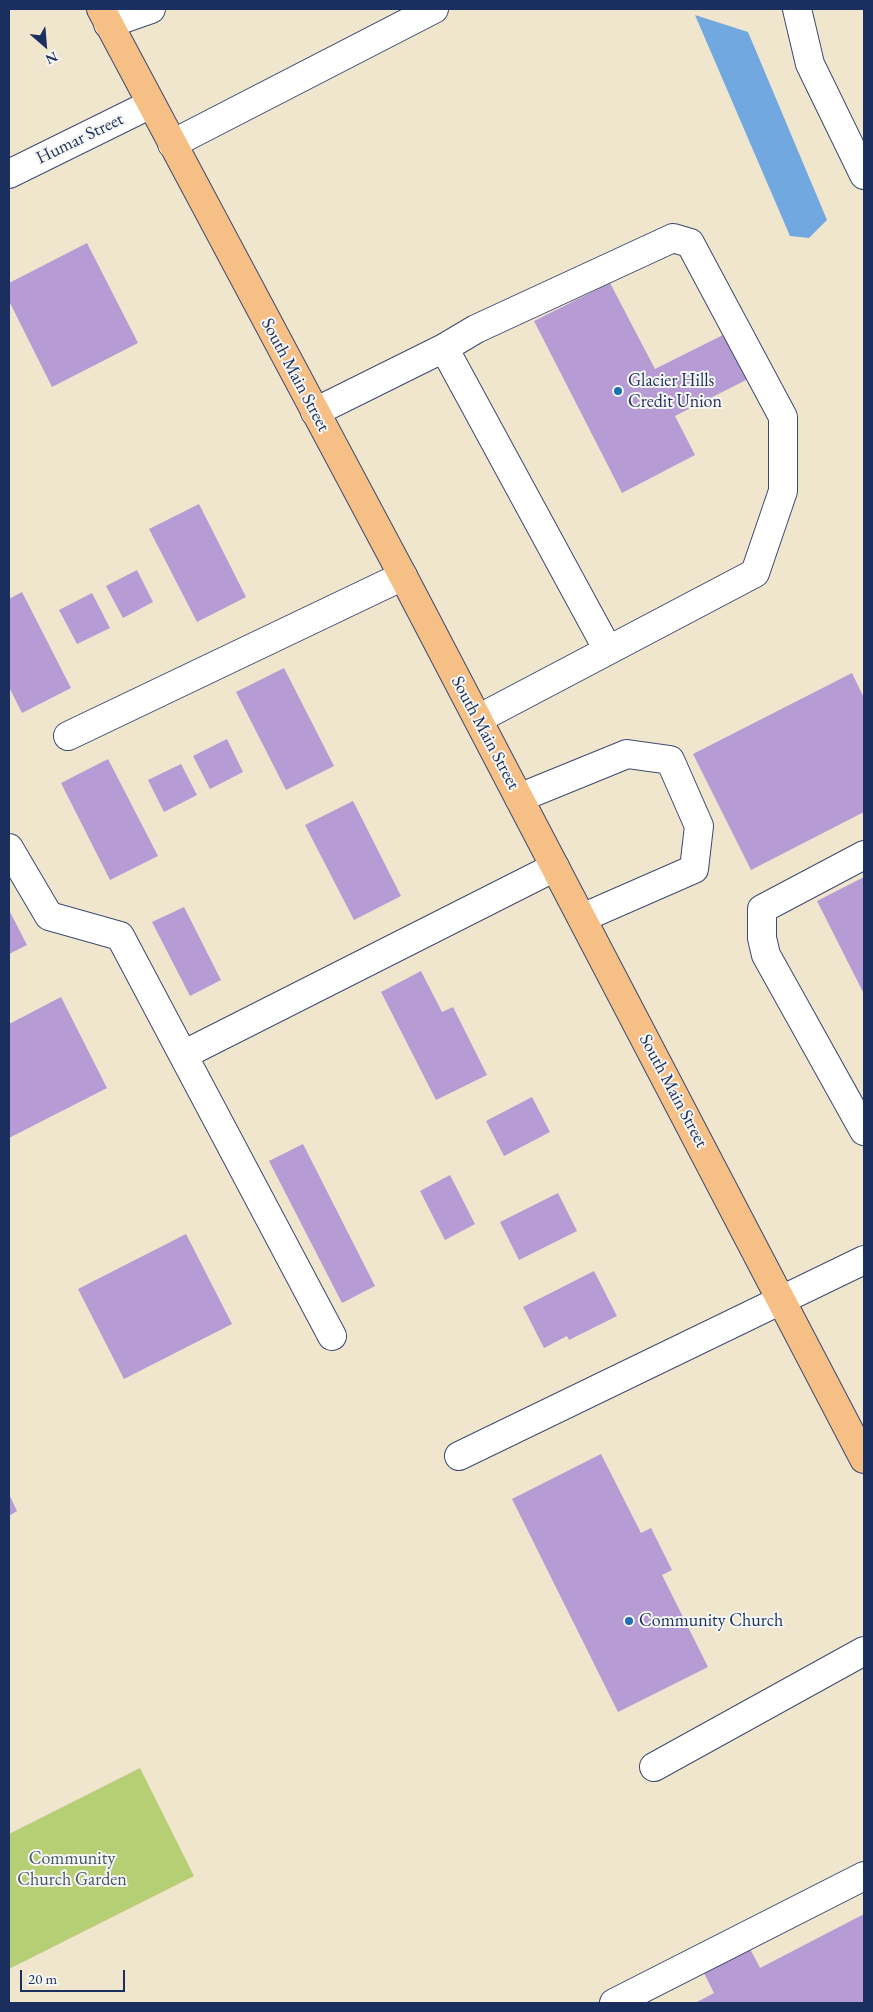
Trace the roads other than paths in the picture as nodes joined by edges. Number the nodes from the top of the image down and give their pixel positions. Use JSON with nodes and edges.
{"nodes":[{"id":1,"x":151,"y":9,"type":"edge"},
{"id":2,"x":434,"y":9,"type":"edge"},
{"id":3,"x":798,"y":9,"type":"edge"},
{"id":4,"x":104,"y":16,"type":"edge"},
{"id":5,"x":151,"y":104,"type":"junction"},
{"id":6,"x":172,"y":144,"type":"junction"},
{"id":7,"x":9,"y":174,"type":"edge"},
{"id":8,"x":864,"y":175,"type":"edge"},
{"id":9,"x":444,"y":348,"type":"junction"},
{"id":10,"x":315,"y":412,"type":"junction"},
{"id":11,"x":403,"y":576,"type":"junction"},
{"id":12,"x":608,"y":650,"type":"junction"},
{"id":13,"x":478,"y":719,"type":"junction"},
{"id":14,"x":68,"y":736,"type":"dead end"},
{"id":15,"x":519,"y":798,"type":"junction"},
{"id":16,"x":9,"y":848,"type":"edge"},
{"id":17,"x":864,"y":855,"type":"edge"},
{"id":18,"x":555,"y":867,"type":"junction"},
{"id":19,"x":582,"y":918,"type":"junction"},
{"id":20,"x":183,"y":1055,"type":"junction"},
{"id":21,"x":864,"y":1132,"type":"edge"},
{"id":22,"x":864,"y":1260,"type":"edge"},
{"id":23,"x":782,"y":1300,"type":"junction"},
{"id":24,"x":332,"y":1336,"type":"dead end"},
{"id":25,"x":459,"y":1456,"type":"dead end"},
{"id":26,"x":864,"y":1459,"type":"edge"},
{"id":27,"x":864,"y":1652,"type":"edge"},
{"id":28,"x":654,"y":1767,"type":"dead end"},
{"id":29,"x":864,"y":1876,"type":"edge"},
{"id":30,"x":614,"y":2003,"type":"edge"}],
"edges":[{"from":1,"to":4,"type":"street"},
{"from":2,"to":6,"type":"street"},
{"from":3,"to":8,"type":"street"},
{"from":4,"to":5,"type":"main road","name":"South Main Street"},
{"from":5,"to":6,"type":"main road","name":"South Main Street"},
{"from":5,"to":7,"type":"street","name":"Humar Street"},
{"from":6,"to":10,"type":"main road","name":"South Main Street"},
{"from":9,"to":10,"type":"street"},
{"from":9,"to":12,"type":"street"},
{"from":9,"to":12,"type":"street"},
{"from":10,"to":11,"type":"main road","name":"South Main Street"},
{"from":11,"to":13,"type":"main road","name":"South Main Street"},
{"from":11,"to":14,"type":"street"},
{"from":12,"to":13,"type":"street"},
{"from":13,"to":15,"type":"main road","name":"South Main Street"},
{"from":15,"to":18,"type":"main road","name":"South Main Street"},
{"from":15,"to":19,"type":"street"},
{"from":16,"to":20,"type":"street"},
{"from":17,"to":21,"type":"street"},
{"from":18,"to":19,"type":"main road","name":"South Main Street"},
{"from":18,"to":20,"type":"street"},
{"from":19,"to":23,"type":"main road","name":"South Main Street"},
{"from":20,"to":24,"type":"street"},
{"from":22,"to":23,"type":"street"},
{"from":23,"to":25,"type":"street"},
{"from":23,"to":26,"type":"main road","name":"South Main Street"},
{"from":27,"to":28,"type":"street"},
{"from":29,"to":30,"type":"street"}]}
